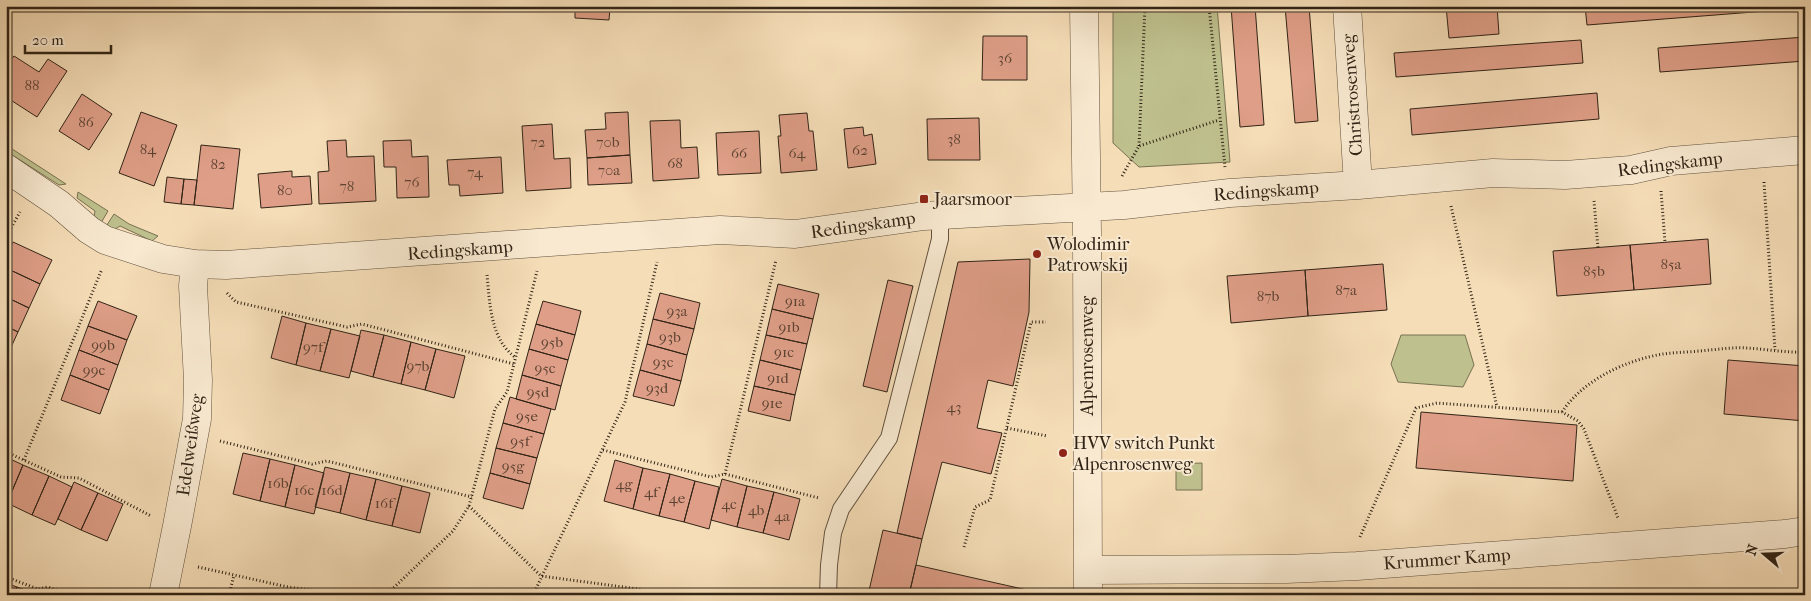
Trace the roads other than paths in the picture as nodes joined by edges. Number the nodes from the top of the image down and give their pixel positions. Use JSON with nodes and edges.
{"nodes":[{"id":1,"x":1084,"y":6,"type":"edge"},
{"id":2,"x":1347,"y":6,"type":"edge"},
{"id":3,"x":1805,"y":150,"type":"edge"},
{"id":4,"x":6,"y":168,"type":"edge"},
{"id":5,"x":1358,"y":184,"type":"junction"},
{"id":6,"x":1087,"y":207,"type":"junction"},
{"id":7,"x":940,"y":215,"type":"junction"},
{"id":8,"x":195,"y":264,"type":"junction"},
{"id":9,"x":1805,"y":531,"type":"edge"},
{"id":10,"x":1088,"y":582,"type":"edge"},
{"id":11,"x":163,"y":595,"type":"edge"},
{"id":12,"x":828,"y":595,"type":"edge"}],
"edges":[{"from":1,"to":6,"type":"street"},
{"from":2,"to":5,"type":"street","name":"Christrosenweg"},
{"from":3,"to":5,"type":"street","name":"Redingskamp"},
{"from":4,"to":8,"type":"street","name":"Redingskamp"},
{"from":5,"to":6,"type":"street","name":"Redingskamp"},
{"from":6,"to":7,"type":"street","name":"Redingskamp"},
{"from":6,"to":10,"type":"street","name":"Alpenrosenweg"},
{"from":7,"to":8,"type":"street","name":"Redingskamp"},
{"from":7,"to":12,"type":"lane"},
{"from":8,"to":11,"type":"street","name":"Edelweißweg"},
{"from":9,"to":10,"type":"street","name":"Krummer Kamp"}]}
